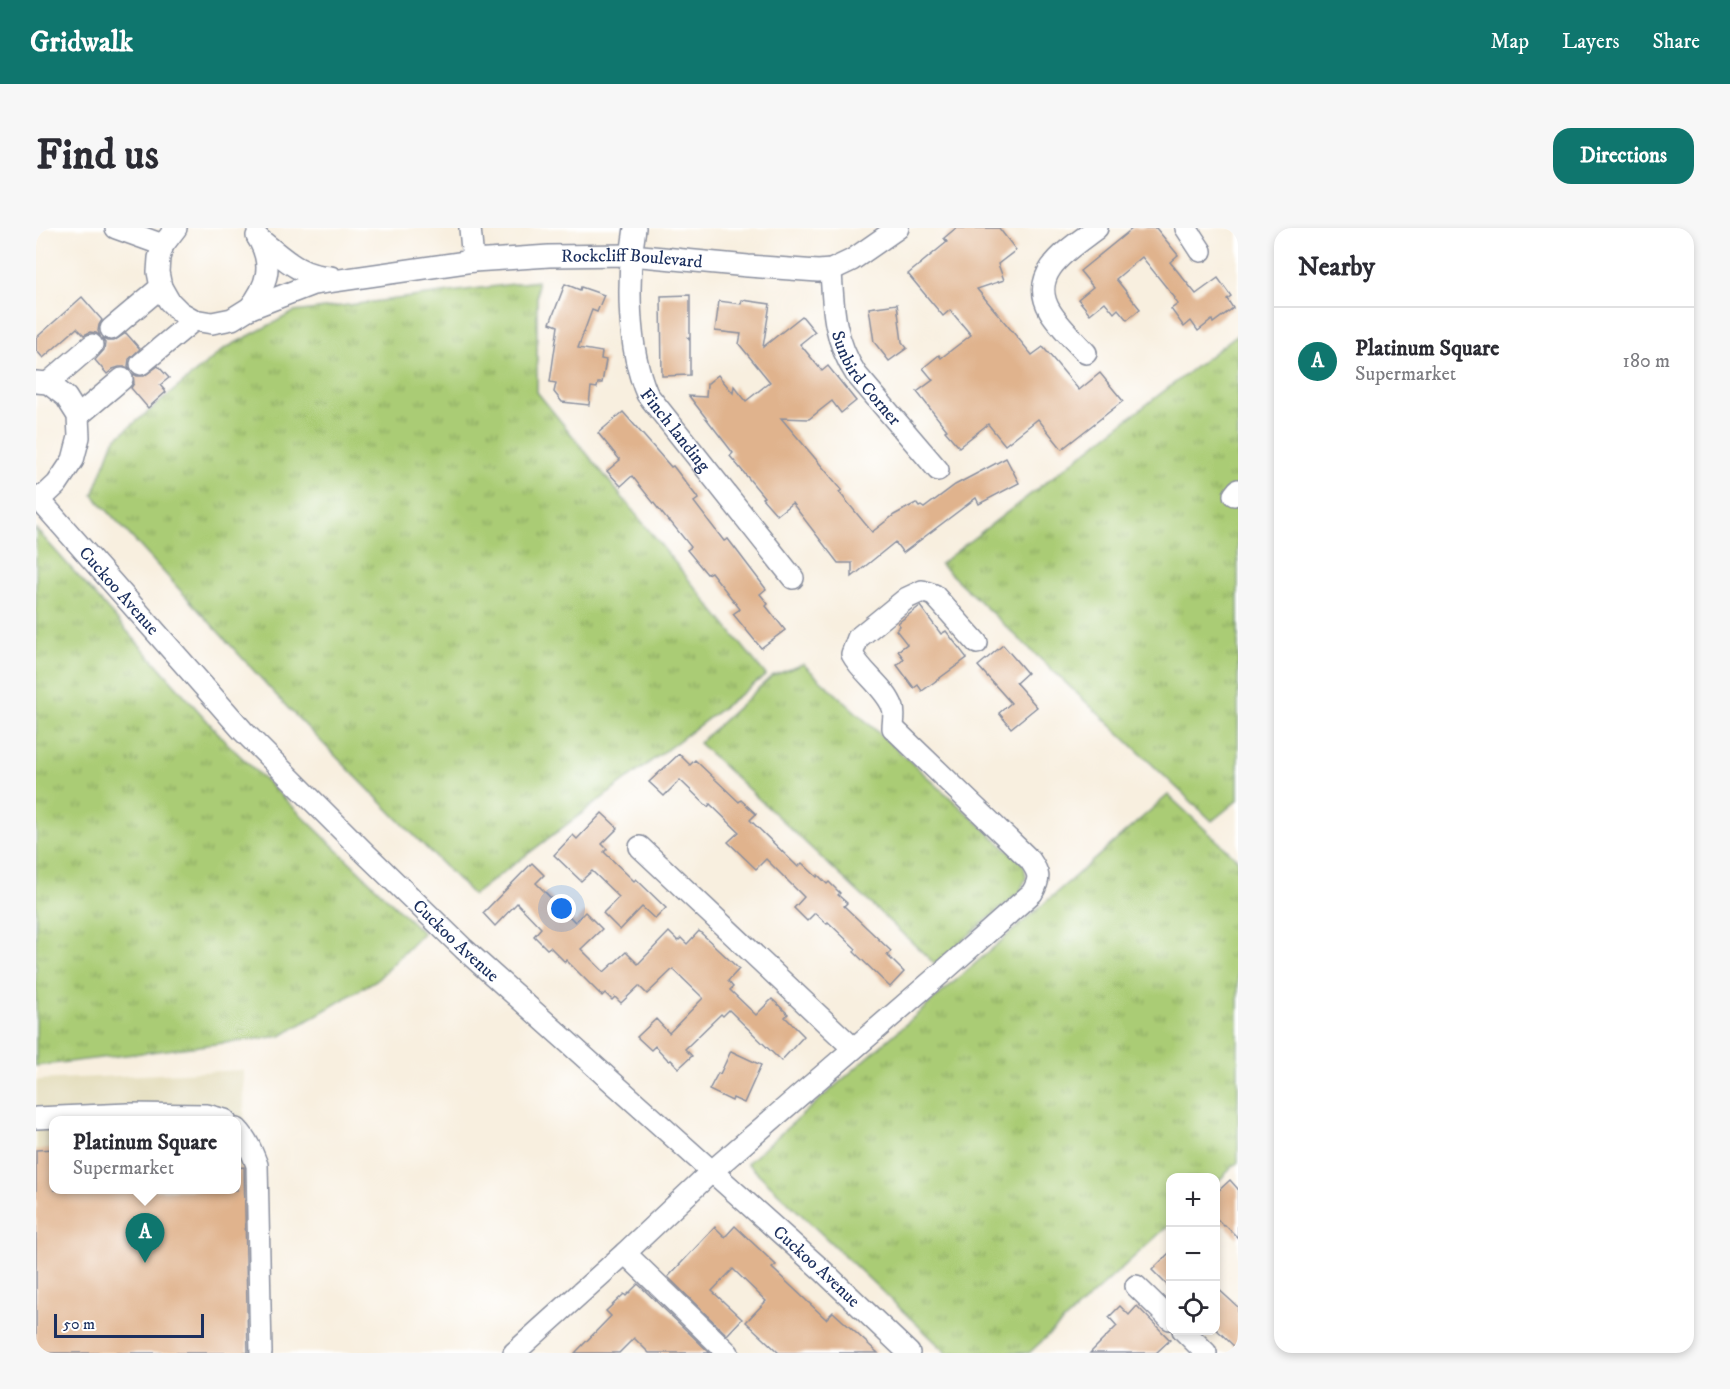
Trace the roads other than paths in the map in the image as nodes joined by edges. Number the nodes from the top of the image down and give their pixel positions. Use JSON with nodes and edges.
{"nodes":[{"id":1,"x":116,"y":228,"type":"edge"},
{"id":2,"x":470,"y":228,"type":"edge"},
{"id":3,"x":635,"y":228,"type":"edge"},
{"id":4,"x":898,"y":228,"type":"edge"},
{"id":5,"x":1097,"y":228,"type":"edge"},
{"id":6,"x":1186,"y":228,"type":"edge"},
{"id":7,"x":253,"y":233,"type":"edge"},
{"id":8,"x":170,"y":236,"type":"edge"},
{"id":9,"x":1201,"y":251,"type":"dead end"},
{"id":10,"x":631,"y":255,"type":"junction"},
{"id":11,"x":473,"y":261,"type":"junction"},
{"id":12,"x":831,"y":270,"type":"junction"},
{"id":13,"x":353,"y":277,"type":"junction"},
{"id":14,"x":161,"y":287,"type":"junction"},
{"id":15,"x":248,"y":309,"type":"junction"},
{"id":16,"x":194,"y":320,"type":"junction"},
{"id":17,"x":111,"y":329,"type":"dead end"},
{"id":18,"x":92,"y":345,"type":"dead end"},
{"id":19,"x":1086,"y":354,"type":"dead end"},
{"id":20,"x":141,"y":364,"type":"dead end"},
{"id":21,"x":122,"y":379,"type":"dead end"},
{"id":22,"x":42,"y":383,"type":"edge"},
{"id":23,"x":78,"y":416,"type":"junction"},
{"id":24,"x":938,"y":470,"type":"dead end"},
{"id":25,"x":38,"y":498,"type":"edge"},
{"id":26,"x":793,"y":578,"type":"dead end"},
{"id":27,"x":977,"y":643,"type":"dead end"},
{"id":28,"x":640,"y":847,"type":"dead end"},
{"id":29,"x":853,"y":1048,"type":"junction"},
{"id":30,"x":82,"y":1116,"type":"edge"},
{"id":31,"x":213,"y":1116,"type":"edge"},
{"id":32,"x":241,"y":1134,"type":"edge"},
{"id":33,"x":711,"y":1172,"type":"junction"},
{"id":34,"x":625,"y":1253,"type":"junction"},
{"id":35,"x":1137,"y":1286,"type":"dead end"},
{"id":36,"x":1166,"y":1315,"type":"edge"},
{"id":37,"x":1188,"y":1335,"type":"edge"},
{"id":38,"x":261,"y":1353,"type":"edge"},
{"id":39,"x":514,"y":1353,"type":"edge"},
{"id":40,"x":728,"y":1353,"type":"edge"},
{"id":41,"x":909,"y":1353,"type":"edge"},
{"id":42,"x":1206,"y":1353,"type":"edge"}],
"edges":[{"from":1,"to":8,"type":"street"},
{"from":2,"to":11,"type":"street"},
{"from":3,"to":10,"type":"street","name":"Finch landing"},
{"from":4,"to":12,"type":"street","name":"Rockcliff Boulevard"},
{"from":5,"to":19,"type":"street"},
{"from":6,"to":9,"type":"street"},
{"from":7,"to":13,"type":"street"},
{"from":7,"to":15,"type":"street"},
{"from":8,"to":14,"type":"street"},
{"from":10,"to":11,"type":"street","name":"Rockcliff Boulevard"},
{"from":10,"to":12,"type":"street","name":"Rockcliff Boulevard"},
{"from":10,"to":26,"type":"street","name":"Finch landing"},
{"from":11,"to":13,"type":"street","name":"Rockcliff Boulevard"},
{"from":12,"to":24,"type":"street","name":"Sunbird Corner"},
{"from":13,"to":15,"type":"street"},
{"from":14,"to":16,"type":"street"},
{"from":14,"to":17,"type":"street"},
{"from":15,"to":16,"type":"street"},
{"from":16,"to":20,"type":"street"},
{"from":18,"to":22,"type":"street"},
{"from":21,"to":23,"type":"street"},
{"from":22,"to":23,"type":"street"},
{"from":23,"to":25,"type":"street"},
{"from":25,"to":33,"type":"street","name":"Cuckoo Avenue"},
{"from":27,"to":29,"type":"street"},
{"from":28,"to":29,"type":"street"},
{"from":29,"to":33,"type":"street"},
{"from":30,"to":31,"type":"street"},
{"from":32,"to":38,"type":"street"},
{"from":33,"to":34,"type":"street"},
{"from":33,"to":41,"type":"street","name":"Cuckoo Avenue"},
{"from":34,"to":39,"type":"street"},
{"from":34,"to":40,"type":"street"},
{"from":35,"to":36,"type":"street"},
{"from":37,"to":42,"type":"street"}]}
